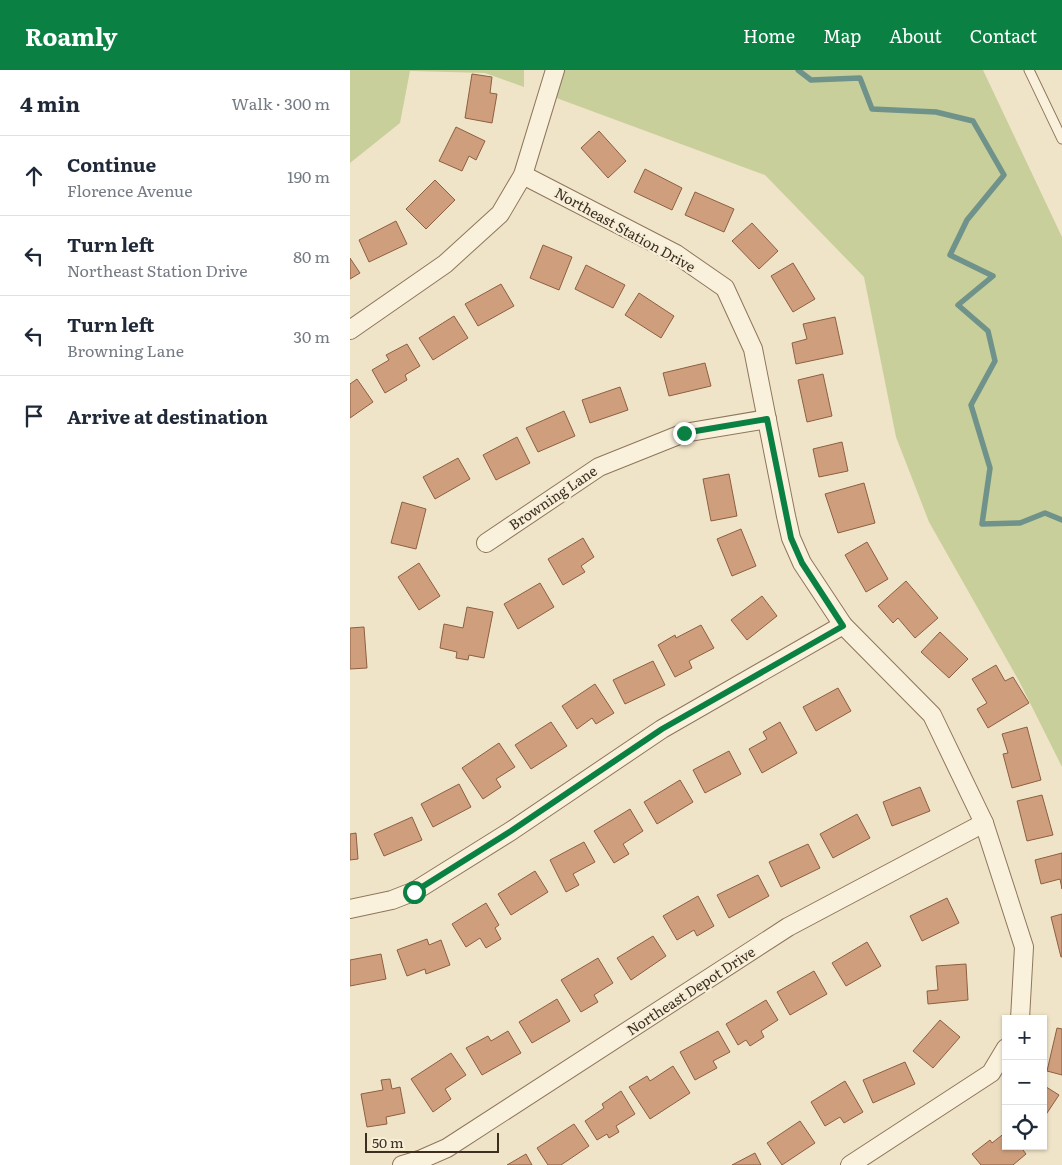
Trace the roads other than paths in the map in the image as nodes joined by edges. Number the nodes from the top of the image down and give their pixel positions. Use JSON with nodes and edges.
{"nodes":[{"id":1,"x":555,"y":70,"type":"edge"},
{"id":2,"x":1029,"y":70,"type":"edge"},
{"id":3,"x":1062,"y":139,"type":"edge"},
{"id":4,"x":523,"y":174,"type":"junction"},
{"id":5,"x":350,"y":330,"type":"edge"},
{"id":6,"x":767,"y":419,"type":"junction"},
{"id":7,"x":486,"y":543,"type":"dead end"},
{"id":8,"x":843,"y":626,"type":"junction"},
{"id":9,"x":984,"y":823,"type":"junction"},
{"id":10,"x":350,"y":909,"type":"edge"},
{"id":11,"x":1020,"y":1015,"type":"edge"},
{"id":12,"x":1002,"y":1055,"type":"edge"},
{"id":13,"x":402,"y":1165,"type":"edge"},
{"id":14,"x":850,"y":1165,"type":"edge"}],
"edges":[{"from":1,"to":4,"type":"street"},
{"from":2,"to":3,"type":"lane"},
{"from":4,"to":5,"type":"street"},
{"from":4,"to":6,"type":"street","name":"Northeast Station Drive"},
{"from":6,"to":7,"type":"street","name":"Browning Lane"},
{"from":6,"to":8,"type":"street","name":"Northeast Station Drive"},
{"from":8,"to":9,"type":"street","name":"Northeast Station Drive"},
{"from":8,"to":10,"type":"street"},
{"from":9,"to":11,"type":"street","name":"Northeast Station Drive"},
{"from":9,"to":13,"type":"street","name":"Northeast Depot Drive"},
{"from":12,"to":14,"type":"street"}]}
